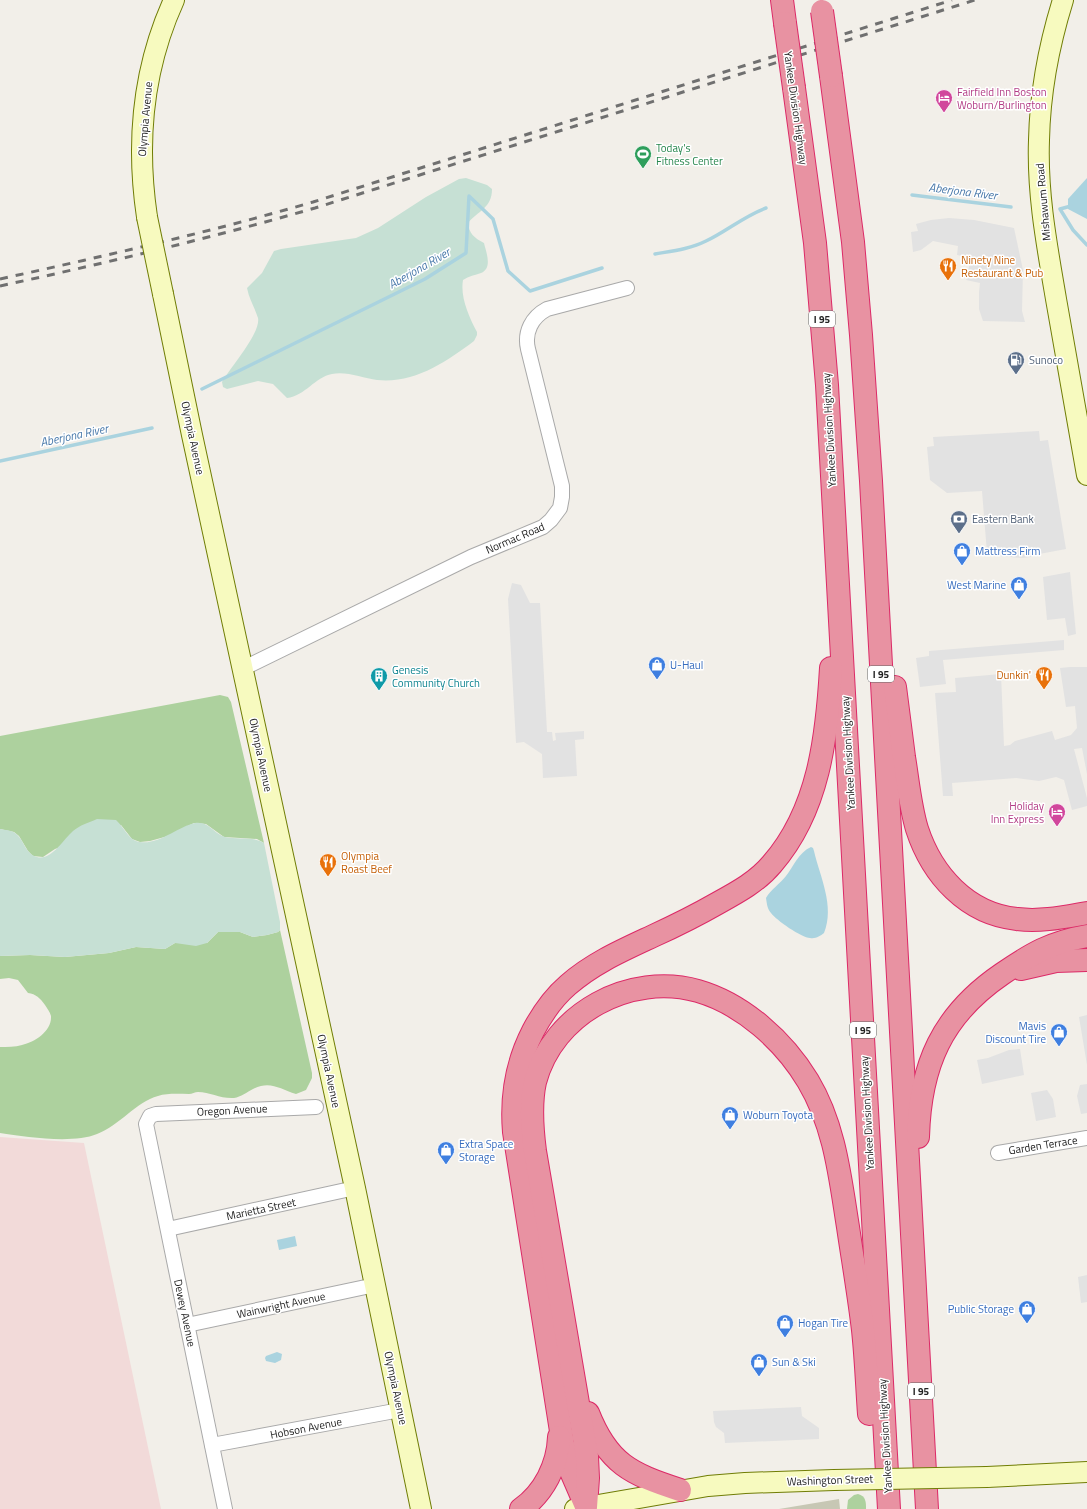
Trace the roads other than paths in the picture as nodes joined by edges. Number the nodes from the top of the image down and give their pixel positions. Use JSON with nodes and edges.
{"nodes":[{"id":1,"x":174,"y":0,"type":"edge"},
{"id":2,"x":782,"y":0,"type":"edge"},
{"id":3,"x":1063,"y":0,"type":"edge"},
{"id":4,"x":821,"y":5,"type":"edge"},
{"id":5,"x":627,"y":288,"type":"dead end"},
{"id":6,"x":1087,"y":475,"type":"edge"},
{"id":7,"x":871,"y":481,"type":"junction"},
{"id":8,"x":836,"y":551,"type":"junction"},
{"id":9,"x":242,"y":669,"type":"junction"},
{"id":10,"x":1087,"y":907,"type":"edge"},
{"id":11,"x":1087,"y":914,"type":"edge"},
{"id":12,"x":1063,"y":917,"type":"junction"},
{"id":13,"x":1087,"y":936,"type":"edge"},
{"id":14,"x":1087,"y":960,"type":"edge"},
{"id":15,"x":1003,"y":974,"type":"junction"},
{"id":16,"x":316,"y":1106,"type":"dead end"},
{"id":17,"x":148,"y":1118,"type":"joint"},
{"id":18,"x":1087,"y":1138,"type":"edge"},
{"id":19,"x":998,"y":1153,"type":"dead end"},
{"id":20,"x":355,"y":1188,"type":"junction"},
{"id":21,"x":168,"y":1229,"type":"junction"},
{"id":22,"x":914,"y":1274,"type":"junction"},
{"id":23,"x":375,"y":1285,"type":"junction"},
{"id":24,"x":187,"y":1325,"type":"junction"},
{"id":25,"x":572,"y":1368,"type":"junction"},
{"id":26,"x":400,"y":1410,"type":"junction"},
{"id":27,"x":560,"y":1424,"type":"junction"},
{"id":28,"x":212,"y":1445,"type":"junction"},
{"id":29,"x":1087,"y":1472,"type":"edge"},
{"id":30,"x":680,"y":1490,"type":"junction"},
{"id":31,"x":583,"y":1508,"type":"edge"},
{"id":32,"x":225,"y":1509,"type":"edge"},
{"id":33,"x":420,"y":1509,"type":"edge"},
{"id":34,"x":521,"y":1509,"type":"edge"},
{"id":35,"x":882,"y":1509,"type":"edge"},
{"id":36,"x":889,"y":1509,"type":"edge"},
{"id":37,"x":927,"y":1509,"type":"edge"}],
"edges":[{"from":1,"to":9,"type":"main road","name":"Olympia Avenue","bridge":true},
{"from":2,"to":8,"type":"highway","name":"Yankee Division Highway","number":"I 95","bridge":true},
{"from":3,"to":6,"type":"main road","name":"Mishawum Road"},
{"from":4,"to":7,"type":"highway","number":"I 95","bridge":true},
{"from":5,"to":9,"type":"street","name":"Normac Road"},
{"from":7,"to":12,"type":"highway"},
{"from":7,"to":22,"type":"highway","number":"I 95"},
{"from":8,"to":27,"type":"highway"},
{"from":8,"to":36,"type":"highway","name":"Yankee Division Highway","number":"I 95"},
{"from":9,"to":20,"type":"main road","name":"Olympia Avenue"},
{"from":10,"to":12,"type":"highway"},
{"from":11,"to":12,"type":"highway"},
{"from":13,"to":15,"type":"highway"},
{"from":14,"to":15,"type":"highway"},
{"from":15,"to":22,"type":"highway"},
{"from":16,"to":17,"type":"street","name":"Oregon Avenue"},
{"from":17,"to":21,"type":"street","name":"Dewey Avenue"},
{"from":18,"to":19,"type":"street","name":"Garden Terrace"},
{"from":20,"to":21,"type":"street","name":"Marietta Street"},
{"from":20,"to":23,"type":"main road","name":"Olympia Avenue"},
{"from":21,"to":24,"type":"street","name":"Dewey Avenue"},
{"from":22,"to":37,"type":"highway","number":"I 95"},
{"from":23,"to":24,"type":"street","name":"Wainwright Avenue"},
{"from":23,"to":26,"type":"main road","name":"Olympia Avenue"},
{"from":24,"to":28,"type":"street","name":"Dewey Avenue"},
{"from":25,"to":30,"type":"highway"},
{"from":25,"to":31,"type":"highway"},
{"from":25,"to":35,"type":"highway"},
{"from":26,"to":28,"type":"street","name":"Hobson Avenue"},
{"from":26,"to":33,"type":"main road","name":"Olympia Avenue"},
{"from":27,"to":31,"type":"highway"},
{"from":27,"to":34,"type":"highway"},
{"from":28,"to":32,"type":"street","name":"Dewey Avenue"},
{"from":29,"to":30,"type":"main road","name":"Washington Street","bridge":true},
{"from":30,"to":31,"type":"main road","name":"Washington Street"}]}
